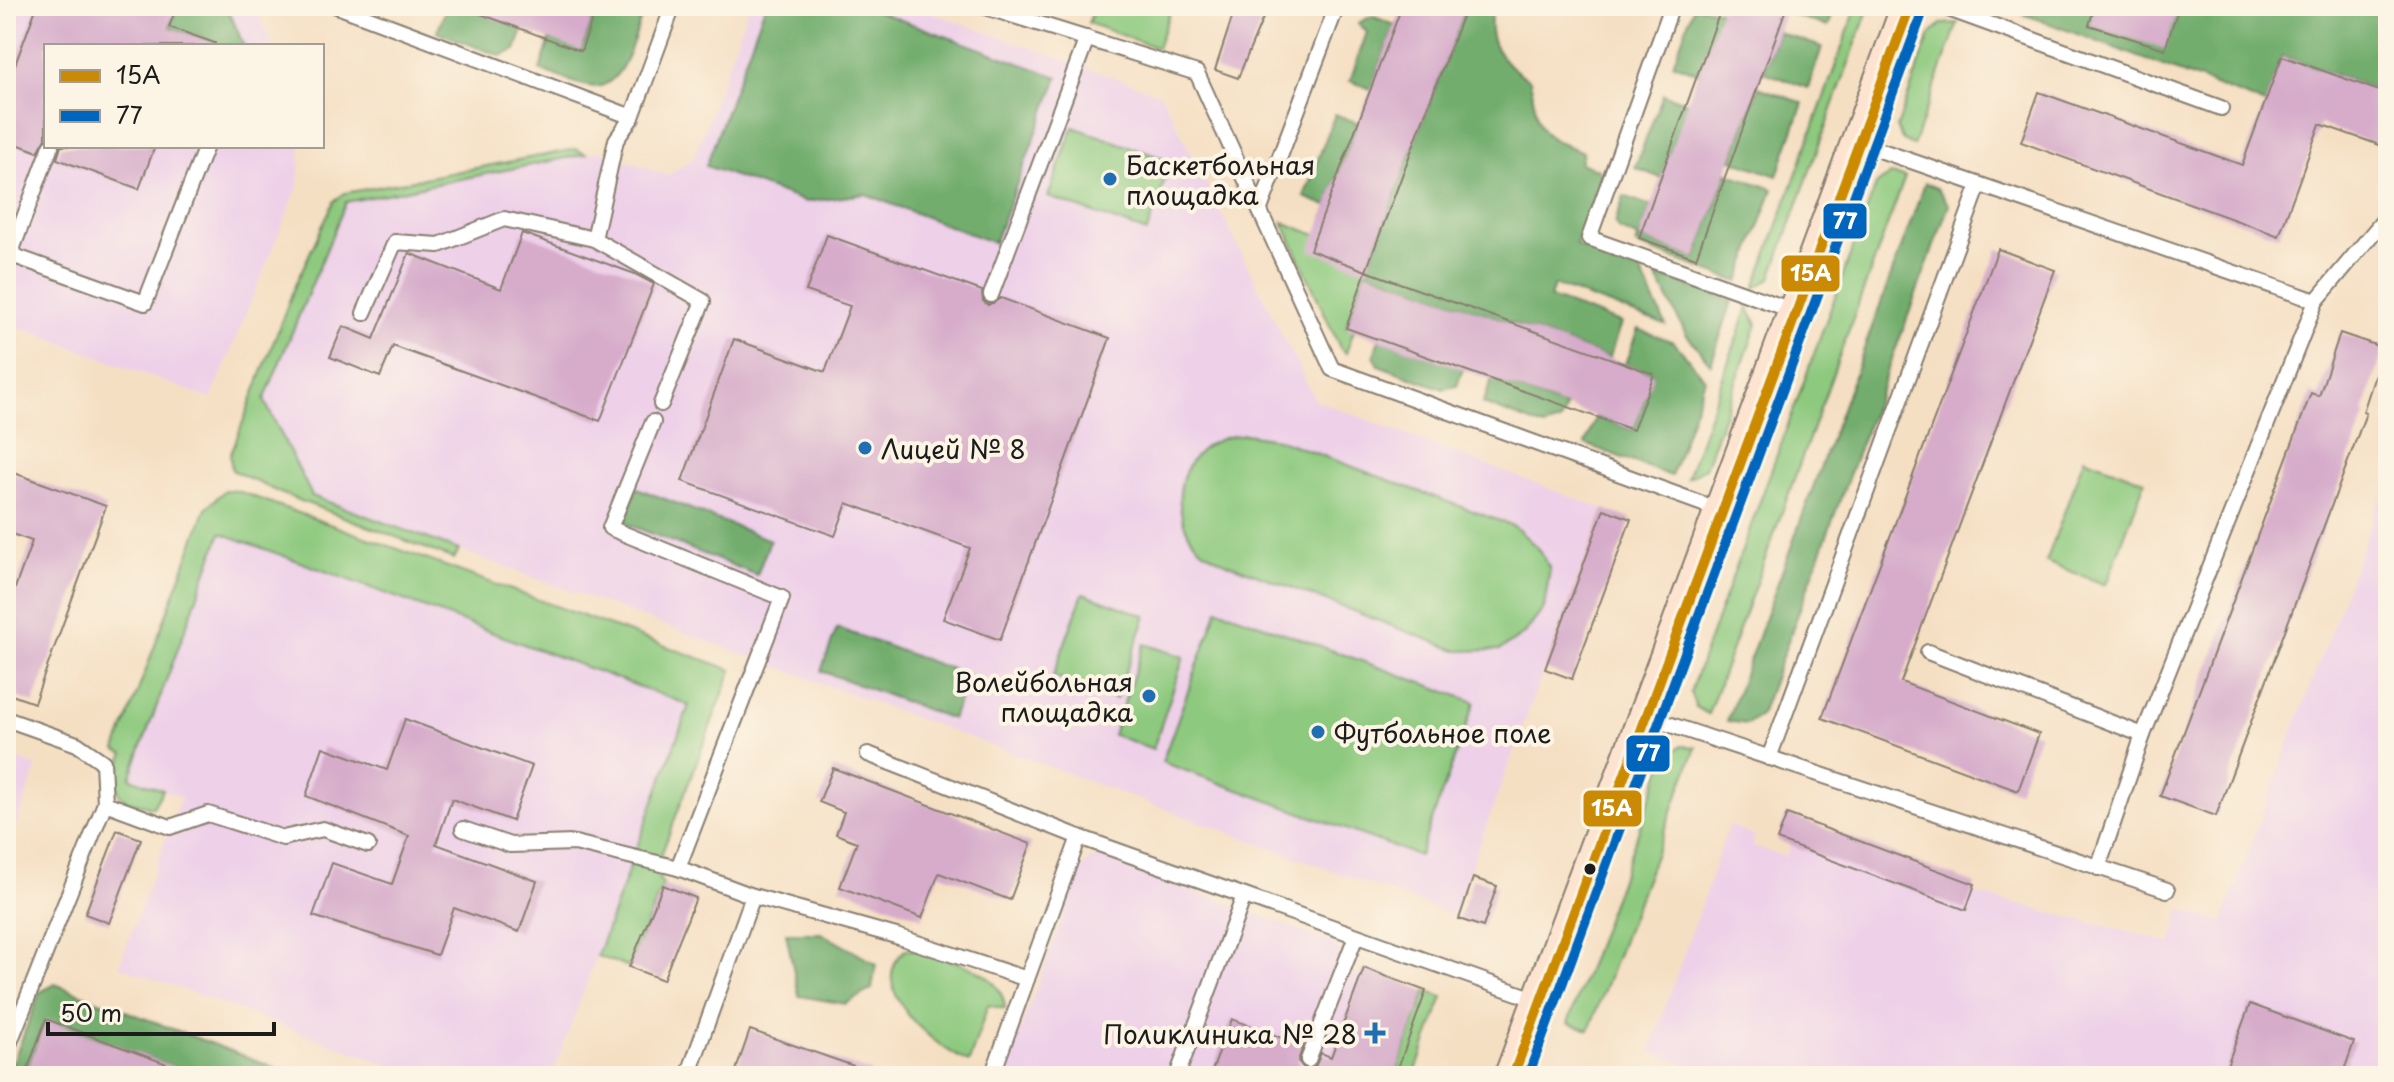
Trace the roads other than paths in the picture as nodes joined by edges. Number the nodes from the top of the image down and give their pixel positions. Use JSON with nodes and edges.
{"nodes":[{"id":1,"x":337,"y":6,"type":"edge"},
{"id":2,"x":673,"y":6,"type":"edge"},
{"id":3,"x":982,"y":6,"type":"edge"},
{"id":4,"x":1337,"y":6,"type":"edge"},
{"id":5,"x":1672,"y":6,"type":"edge"},
{"id":6,"x":1910,"y":6,"type":"edge"},
{"id":7,"x":1940,"y":6,"type":"edge"},
{"id":8,"x":1087,"y":38,"type":"junction"},
{"id":9,"x":2221,"y":108,"type":"dead end"},
{"id":10,"x":632,"y":117,"type":"junction"},
{"id":11,"x":1859,"y":143,"type":"junction"},
{"id":12,"x":50,"y":148,"type":"edge"},
{"id":13,"x":205,"y":148,"type":"edge"},
{"id":14,"x":1979,"y":185,"type":"junction"},
{"id":15,"x":1260,"y":209,"type":"junction"},
{"id":16,"x":2388,"y":215,"type":"edge"},
{"id":17,"x":594,"y":239,"type":"junction"},
{"id":18,"x":8,"y":254,"type":"edge"},
{"id":19,"x":991,"y":295,"type":"dead end"},
{"id":20,"x":2316,"y":301,"type":"junction"},
{"id":21,"x":1797,"y":312,"type":"junction"},
{"id":22,"x":364,"y":313,"type":"dead end"},
{"id":23,"x":661,"y":404,"type":"dead end"},
{"id":24,"x":653,"y":422,"type":"dead end"},
{"id":25,"x":1723,"y":511,"type":"junction"},
{"id":26,"x":1928,"y":652,"type":"dead end"},
{"id":27,"x":1646,"y":717,"type":"junction"},
{"id":28,"x":6,"y":719,"type":"edge"},
{"id":29,"x":2143,"y":735,"type":"junction"},
{"id":30,"x":868,"y":754,"type":"dead end"},
{"id":31,"x":1769,"y":758,"type":"junction"},
{"id":32,"x":105,"y":803,"type":"junction"},
{"id":33,"x":463,"y":829,"type":"dead end"},
{"id":34,"x":1079,"y":837,"type":"junction"},
{"id":35,"x":368,"y":845,"type":"dead end"},
{"id":36,"x":678,"y":868,"type":"junction"},
{"id":37,"x":2098,"y":868,"type":"junction"},
{"id":38,"x":2167,"y":890,"type":"dead end"},
{"id":39,"x":753,"y":896,"type":"junction"},
{"id":40,"x":1244,"y":896,"type":"junction"},
{"id":41,"x":1356,"y":936,"type":"junction"},
{"id":42,"x":1027,"y":979,"type":"junction"},
{"id":43,"x":1540,"y":1001,"type":"junction"},
{"id":44,"x":6,"y":1052,"type":"edge"},
{"id":45,"x":1308,"y":1060,"type":"dead end"},
{"id":46,"x":688,"y":1076,"type":"edge"},
{"id":47,"x":992,"y":1076,"type":"edge"},
{"id":48,"x":1177,"y":1076,"type":"edge"},
{"id":49,"x":1513,"y":1076,"type":"edge"}],
"edges":[{"from":1,"to":10,"type":"lane"},
{"from":2,"to":10,"type":"lane"},
{"from":3,"to":8,"type":"lane"},
{"from":4,"to":15,"type":"lane"},
{"from":5,"to":21,"type":"lane"},
{"from":6,"to":11,"type":"main road"},
{"from":7,"to":9,"type":"lane"},
{"from":8,"to":15,"type":"lane"},
{"from":8,"to":19,"type":"lane"},
{"from":10,"to":17,"type":"lane"},
{"from":11,"to":14,"type":"lane"},
{"from":11,"to":21,"type":"main road"},
{"from":12,"to":18,"type":"lane"},
{"from":13,"to":18,"type":"lane"},
{"from":14,"to":20,"type":"lane"},
{"from":14,"to":31,"type":"lane"},
{"from":15,"to":25,"type":"lane"},
{"from":16,"to":20,"type":"lane"},
{"from":17,"to":22,"type":"lane"},
{"from":17,"to":23,"type":"lane"},
{"from":20,"to":29,"type":"lane"},
{"from":21,"to":25,"type":"main road"},
{"from":24,"to":36,"type":"lane"},
{"from":25,"to":27,"type":"main road"},
{"from":26,"to":29,"type":"lane"},
{"from":27,"to":31,"type":"lane"},
{"from":27,"to":43,"type":"main road"},
{"from":28,"to":32,"type":"lane"},
{"from":29,"to":37,"type":"lane"},
{"from":30,"to":34,"type":"lane"},
{"from":31,"to":37,"type":"lane"},
{"from":32,"to":35,"type":"lane"},
{"from":32,"to":44,"type":"lane"},
{"from":33,"to":36,"type":"lane"},
{"from":34,"to":40,"type":"lane"},
{"from":34,"to":42,"type":"lane"},
{"from":36,"to":39,"type":"lane"},
{"from":37,"to":38,"type":"lane"},
{"from":39,"to":42,"type":"lane"},
{"from":39,"to":46,"type":"lane"},
{"from":40,"to":41,"type":"lane"},
{"from":40,"to":48,"type":"lane"},
{"from":41,"to":43,"type":"lane"},
{"from":41,"to":45,"type":"lane"},
{"from":42,"to":47,"type":"lane"},
{"from":43,"to":49,"type":"main road"}]}
